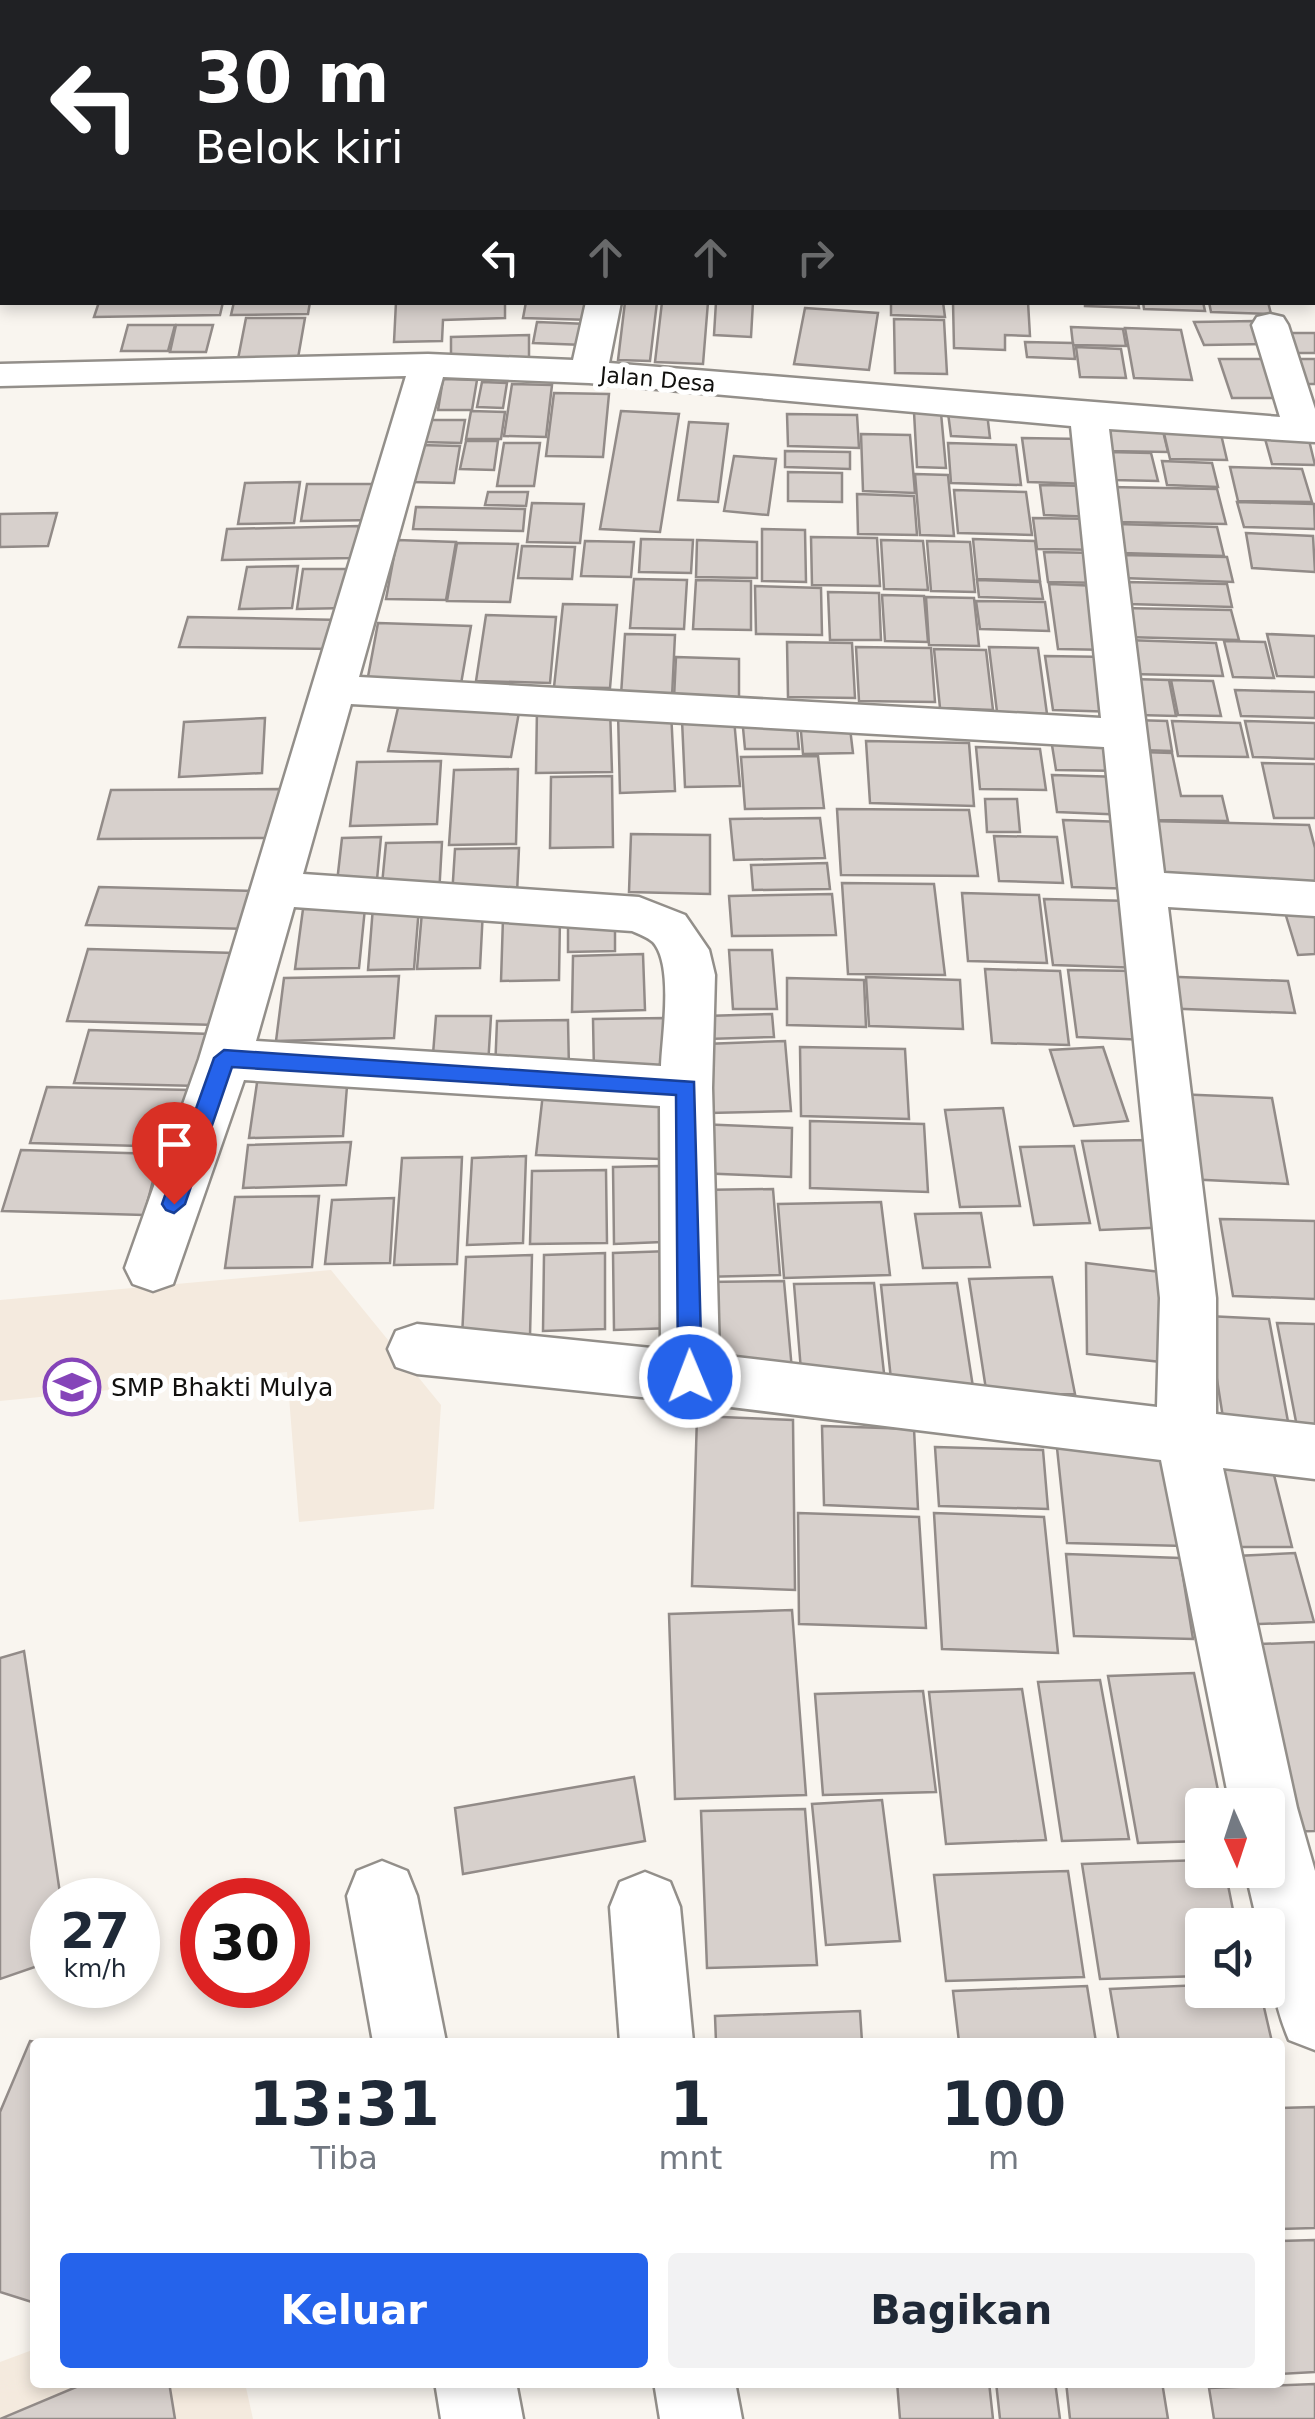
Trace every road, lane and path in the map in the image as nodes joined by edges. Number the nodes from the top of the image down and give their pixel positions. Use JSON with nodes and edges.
{"nodes":[{"id":1,"x":603,"y":305,"type":"edge"},
{"id":2,"x":1270,"y":325,"type":"dead end"},
{"id":3,"x":428,"y":365,"type":"junction"},
{"id":4,"x":589,"y":372,"type":"junction"},
{"id":5,"x":0,"y":375,"type":"edge"},
{"id":6,"x":1089,"y":416,"type":"junction"},
{"id":7,"x":1309,"y":430,"type":"edge"},
{"id":8,"x":332,"y":689,"type":"junction"},
{"id":9,"x":1124,"y":734,"type":"junction"},
{"id":10,"x":274,"y":889,"type":"junction"},
{"id":11,"x":1142,"y":889,"type":"junction"},
{"id":12,"x":1315,"y":900,"type":"edge"},
{"id":13,"x":224,"y":1058,"type":"junction"},
{"id":14,"x":686,"y":1088,"type":"junction"},
{"id":15,"x":152,"y":1268,"type":"dead end"},
{"id":16,"x":417,"y":1349,"type":"dead end"},
{"id":17,"x":690,"y":1377,"type":"junction"},
{"id":18,"x":1186,"y":1436,"type":"junction"},
{"id":19,"x":1315,"y":1452,"type":"edge"},
{"id":20,"x":1260,"y":1788,"type":"edge"},
{"id":21,"x":1284,"y":1888,"type":"edge"},
{"id":22,"x":382,"y":1896,"type":"dead end"},
{"id":23,"x":645,"y":1906,"type":"dead end"},
{"id":24,"x":1315,"y":2014,"type":"edge"},
{"id":25,"x":409,"y":2038,"type":"edge"},
{"id":26,"x":657,"y":2038,"type":"edge"},
{"id":27,"x":476,"y":2388,"type":"edge"},
{"id":28,"x":695,"y":2388,"type":"edge"},
{"id":29,"x":482,"y":2419,"type":"edge"},
{"id":30,"x":702,"y":2419,"type":"edge"}],
"edges":[{"from":1,"to":4,"type":"street"},
{"from":2,"to":7,"type":"street"},
{"from":3,"to":4,"type":"street","name":"Jalan Desa"},
{"from":3,"to":5,"type":"street","name":"Jalan Desa"},
{"from":3,"to":8,"type":"street"},
{"from":4,"to":6,"type":"street","name":"Jalan Desa"},
{"from":6,"to":7,"type":"street","name":"Jalan Desa"},
{"from":6,"to":9,"type":"street"},
{"from":8,"to":9,"type":"street"},
{"from":8,"to":10,"type":"street"},
{"from":9,"to":11,"type":"street"},
{"from":10,"to":13,"type":"street"},
{"from":10,"to":14,"type":"street"},
{"from":11,"to":12,"type":"street"},
{"from":11,"to":18,"type":"street"},
{"from":13,"to":14,"type":"street"},
{"from":13,"to":15,"type":"street"},
{"from":14,"to":17,"type":"street"},
{"from":16,"to":17,"type":"street"},
{"from":17,"to":18,"type":"street"},
{"from":18,"to":19,"type":"street"},
{"from":18,"to":20,"type":"street"},
{"from":21,"to":24,"type":"street"},
{"from":22,"to":25,"type":"street"},
{"from":23,"to":26,"type":"street"},
{"from":27,"to":29,"type":"street"},
{"from":28,"to":30,"type":"street"}]}
